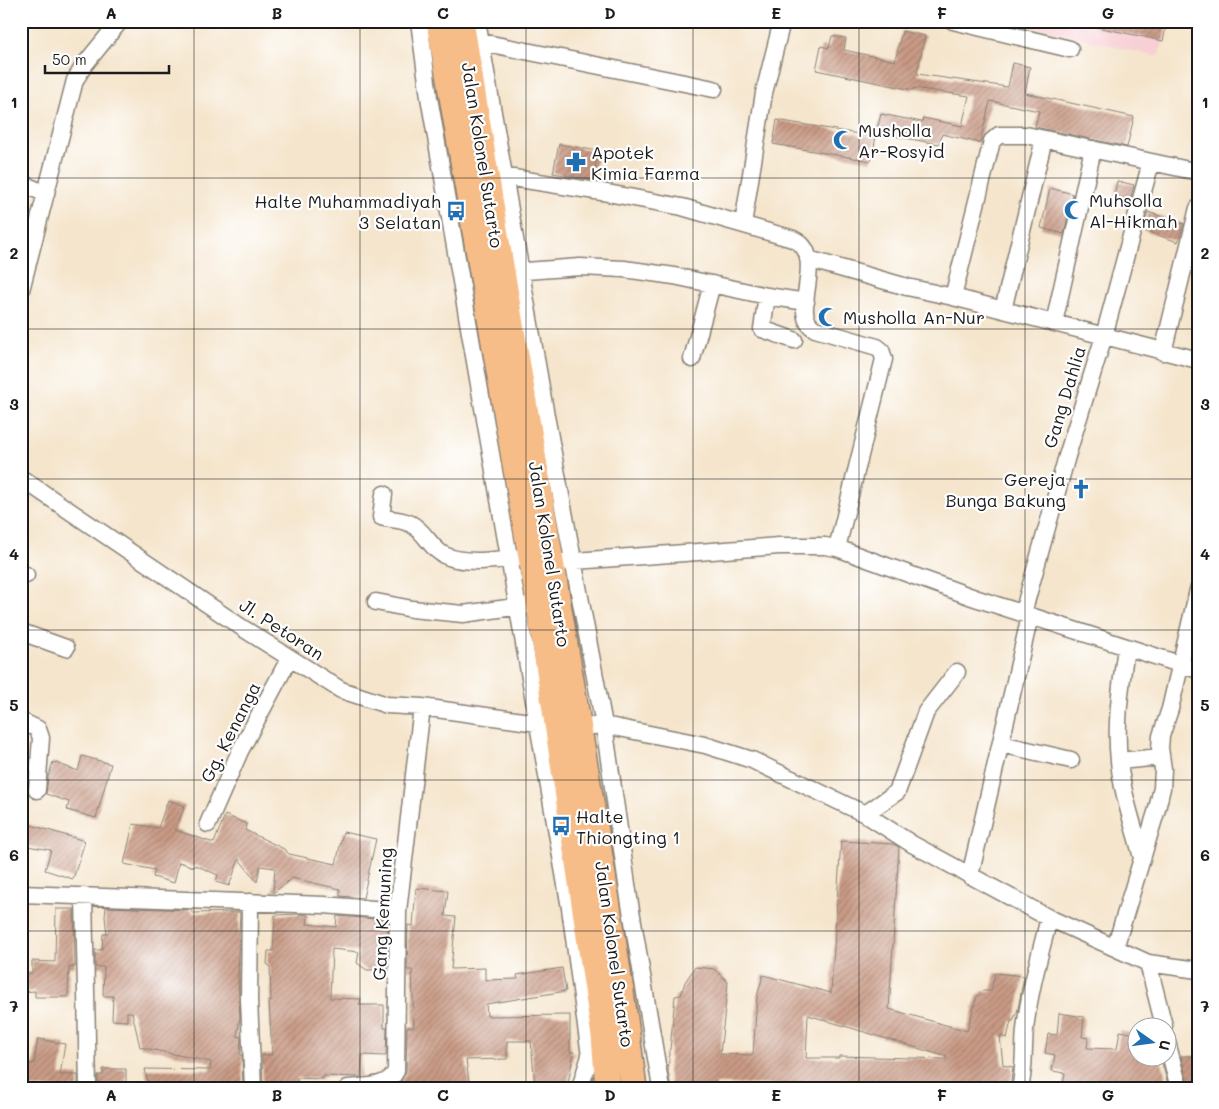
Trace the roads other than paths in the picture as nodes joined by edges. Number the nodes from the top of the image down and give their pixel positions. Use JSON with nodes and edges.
{"nodes":[{"id":1,"x":120,"y":21,"type":"edge"},
{"id":2,"x":419,"y":21,"type":"edge"},
{"id":3,"x":439,"y":21,"type":"edge"},
{"id":4,"x":461,"y":21,"type":"edge"},
{"id":5,"x":477,"y":21,"type":"edge"},
{"id":6,"x":782,"y":21,"type":"edge"},
{"id":7,"x":953,"y":21,"type":"edge"},
{"id":8,"x":473,"y":44,"type":"junction"},
{"id":9,"x":1070,"y":49,"type":"dead end"},
{"id":10,"x":714,"y":89,"type":"dead end"},
{"id":11,"x":1044,"y":139,"type":"junction"},
{"id":12,"x":1093,"y":149,"type":"junction"},
{"id":13,"x":1151,"y":162,"type":"junction"},
{"id":14,"x":1198,"y":172,"type":"edge"},
{"id":15,"x":495,"y":178,"type":"junction"},
{"id":16,"x":21,"y":183,"type":"edge"},
{"id":17,"x":46,"y":194,"type":"junction"},
{"id":18,"x":1198,"y":208,"type":"edge"},
{"id":19,"x":743,"y":224,"type":"junction"},
{"id":20,"x":808,"y":259,"type":"junction"},
{"id":21,"x":511,"y":272,"type":"junction"},
{"id":22,"x":712,"y":284,"type":"junction"},
{"id":23,"x":21,"y":290,"type":"edge"},
{"id":24,"x":767,"y":296,"type":"junction"},
{"id":25,"x":953,"y":297,"type":"junction"},
{"id":26,"x":806,"y":302,"type":"junction"},
{"id":27,"x":1002,"y":310,"type":"junction"},
{"id":28,"x":1054,"y":323,"type":"junction"},
{"id":29,"x":1104,"y":336,"type":"junction"},
{"id":30,"x":794,"y":340,"type":"dead end"},
{"id":31,"x":1164,"y":352,"type":"junction"},
{"id":32,"x":692,"y":359,"type":"dead end"},
{"id":33,"x":1198,"y":360,"type":"edge"},
{"id":34,"x":21,"y":478,"type":"edge"},
{"id":35,"x":384,"y":494,"type":"dead end"},
{"id":36,"x":837,"y":548,"type":"junction"},
{"id":37,"x":541,"y":560,"type":"junction"},
{"id":38,"x":1198,"y":590,"type":"edge"},
{"id":39,"x":376,"y":602,"type":"dead end"},
{"id":40,"x":528,"y":605,"type":"junction"},
{"id":41,"x":1026,"y":615,"type":"junction"},
{"id":42,"x":21,"y":632,"type":"edge"},
{"id":43,"x":1126,"y":647,"type":"junction"},
{"id":44,"x":66,"y":648,"type":"dead end"},
{"id":45,"x":290,"y":659,"type":"junction"},
{"id":46,"x":1181,"y":664,"type":"junction"},
{"id":47,"x":1198,"y":670,"type":"edge"},
{"id":48,"x":957,"y":672,"type":"dead end"},
{"id":49,"x":422,"y":707,"type":"junction"},
{"id":50,"x":21,"y":721,"type":"edge"},
{"id":51,"x":557,"y":724,"type":"junction"},
{"id":52,"x":604,"y":725,"type":"junction"},
{"id":53,"x":1001,"y":744,"type":"junction"},
{"id":54,"x":1160,"y":757,"type":"junction"},
{"id":55,"x":1071,"y":760,"type":"dead end"},
{"id":56,"x":1119,"y":761,"type":"junction"},
{"id":57,"x":36,"y":790,"type":"dead end"},
{"id":58,"x":865,"y":814,"type":"junction"},
{"id":59,"x":208,"y":824,"type":"dead end"},
{"id":60,"x":1142,"y":858,"type":"junction"},
{"id":61,"x":970,"y":876,"type":"junction"},
{"id":62,"x":21,"y":894,"type":"edge"},
{"id":63,"x":84,"y":896,"type":"junction"},
{"id":64,"x":250,"y":902,"type":"junction"},
{"id":65,"x":398,"y":911,"type":"junction"},
{"id":66,"x":1049,"y":918,"type":"junction"},
{"id":67,"x":1115,"y":948,"type":"junction"},
{"id":68,"x":1148,"y":963,"type":"junction"},
{"id":69,"x":1198,"y":970,"type":"edge"},
{"id":70,"x":587,"y":973,"type":"junction"},
{"id":71,"x":1161,"y":1016,"type":"edge"},
{"id":72,"x":1173,"y":1066,"type":"edge"},
{"id":73,"x":88,"y":1088,"type":"edge"},
{"id":74,"x":253,"y":1088,"type":"edge"},
{"id":75,"x":348,"y":1088,"type":"edge"},
{"id":76,"x":580,"y":1088,"type":"edge"},
{"id":77,"x":608,"y":1088,"type":"edge"},
{"id":78,"x":634,"y":1088,"type":"edge"},
{"id":79,"x":660,"y":1088,"type":"edge"},
{"id":80,"x":1020,"y":1088,"type":"edge"},
{"id":81,"x":1178,"y":1088,"type":"edge"}],
"edges":[{"from":1,"to":17,"type":"street"},
{"from":2,"to":37,"type":"street"},
{"from":3,"to":37,"type":"main road","name":"Jalan Kolonel Sutarto"},
{"from":4,"to":8,"type":"main road","name":"Jalan Kolonel Sutarto"},
{"from":5,"to":8,"type":"street"},
{"from":6,"to":19,"type":"street"},
{"from":7,"to":9,"type":"street"},
{"from":8,"to":10,"type":"street"},
{"from":8,"to":15,"type":"main road","name":"Jalan Kolonel Sutarto"},
{"from":11,"to":12,"type":"street"},
{"from":11,"to":25,"type":"street"},
{"from":11,"to":27,"type":"street"},
{"from":12,"to":13,"type":"street"},
{"from":12,"to":28,"type":"street"},
{"from":13,"to":14,"type":"street"},
{"from":13,"to":29,"type":"street","name":"Gang Dahlia"},
{"from":15,"to":19,"type":"street"},
{"from":15,"to":21,"type":"main road","name":"Jalan Kolonel Sutarto"},
{"from":16,"to":17,"type":"street"},
{"from":17,"to":23,"type":"street"},
{"from":18,"to":31,"type":"street"},
{"from":19,"to":20,"type":"street"},
{"from":20,"to":25,"type":"street"},
{"from":20,"to":26,"type":"street"},
{"from":21,"to":22,"type":"street"},
{"from":21,"to":37,"type":"main road","name":"Jalan Kolonel Sutarto"},
{"from":22,"to":24,"type":"street"},
{"from":22,"to":32,"type":"street"},
{"from":24,"to":26,"type":"street"},
{"from":24,"to":30,"type":"street"},
{"from":25,"to":27,"type":"street"},
{"from":26,"to":36,"type":"street"},
{"from":27,"to":28,"type":"street"},
{"from":28,"to":29,"type":"street"},
{"from":29,"to":31,"type":"street"},
{"from":29,"to":41,"type":"street","name":"Gang Dahlia"},
{"from":31,"to":33,"type":"street"},
{"from":34,"to":45,"type":"street","name":"Jl. Petoran"},
{"from":35,"to":37,"type":"street"},
{"from":36,"to":37,"type":"street"},
{"from":36,"to":41,"type":"street"},
{"from":37,"to":40,"type":"main road","name":"Jalan Kolonel Sutarto"},
{"from":37,"to":51,"type":"main road","name":"Jalan Kolonel Sutarto"},
{"from":37,"to":52,"type":"street"},
{"from":38,"to":46,"type":"street"},
{"from":39,"to":40,"type":"street"},
{"from":40,"to":51,"type":"main road","name":"Jalan Kolonel Sutarto"},
{"from":41,"to":43,"type":"street"},
{"from":41,"to":53,"type":"street","name":"Gang Dahlia"},
{"from":42,"to":44,"type":"street"},
{"from":43,"to":46,"type":"street"},
{"from":43,"to":56,"type":"street"},
{"from":45,"to":49,"type":"street","name":"Jl. Petoran"},
{"from":45,"to":59,"type":"street","name":"Gg. Kenanga"},
{"from":46,"to":47,"type":"street"},
{"from":46,"to":54,"type":"street"},
{"from":48,"to":58,"type":"street"},
{"from":49,"to":51,"type":"street","name":"Jl. Petoran"},
{"from":49,"to":65,"type":"street","name":"Gang Kemuning"},
{"from":50,"to":57,"type":"street"},
{"from":51,"to":52,"type":"street","name":"Jl. Petoran"},
{"from":51,"to":70,"type":"main road","name":"Jalan Kolonel Sutarto"},
{"from":51,"to":78,"type":"main road","name":"Jalan Kolonel Sutarto"},
{"from":52,"to":58,"type":"street","name":"Jl. Petoran"},
{"from":52,"to":79,"type":"street"},
{"from":53,"to":55,"type":"street"},
{"from":53,"to":61,"type":"street","name":"Gang Dahlia"},
{"from":54,"to":56,"type":"street"},
{"from":54,"to":60,"type":"street"},
{"from":56,"to":60,"type":"street"},
{"from":58,"to":61,"type":"street","name":"Jl. Petoran"},
{"from":60,"to":67,"type":"street"},
{"from":61,"to":66,"type":"street","name":"Jl. Petoran"},
{"from":62,"to":63,"type":"street"},
{"from":63,"to":64,"type":"street"},
{"from":63,"to":73,"type":"street"},
{"from":64,"to":65,"type":"street"},
{"from":64,"to":74,"type":"street"},
{"from":65,"to":75,"type":"street","name":"Gang Kemuning"},
{"from":66,"to":67,"type":"street","name":"Jl. Petoran"},
{"from":66,"to":80,"type":"street"},
{"from":67,"to":68,"type":"street","name":"Jl. Petoran"},
{"from":68,"to":69,"type":"street","name":"Jl. Petoran"},
{"from":68,"to":71,"type":"street"},
{"from":70,"to":76,"type":"street"},
{"from":70,"to":77,"type":"main road","name":"Jalan Kolonel Sutarto"},
{"from":72,"to":81,"type":"street"}]}
